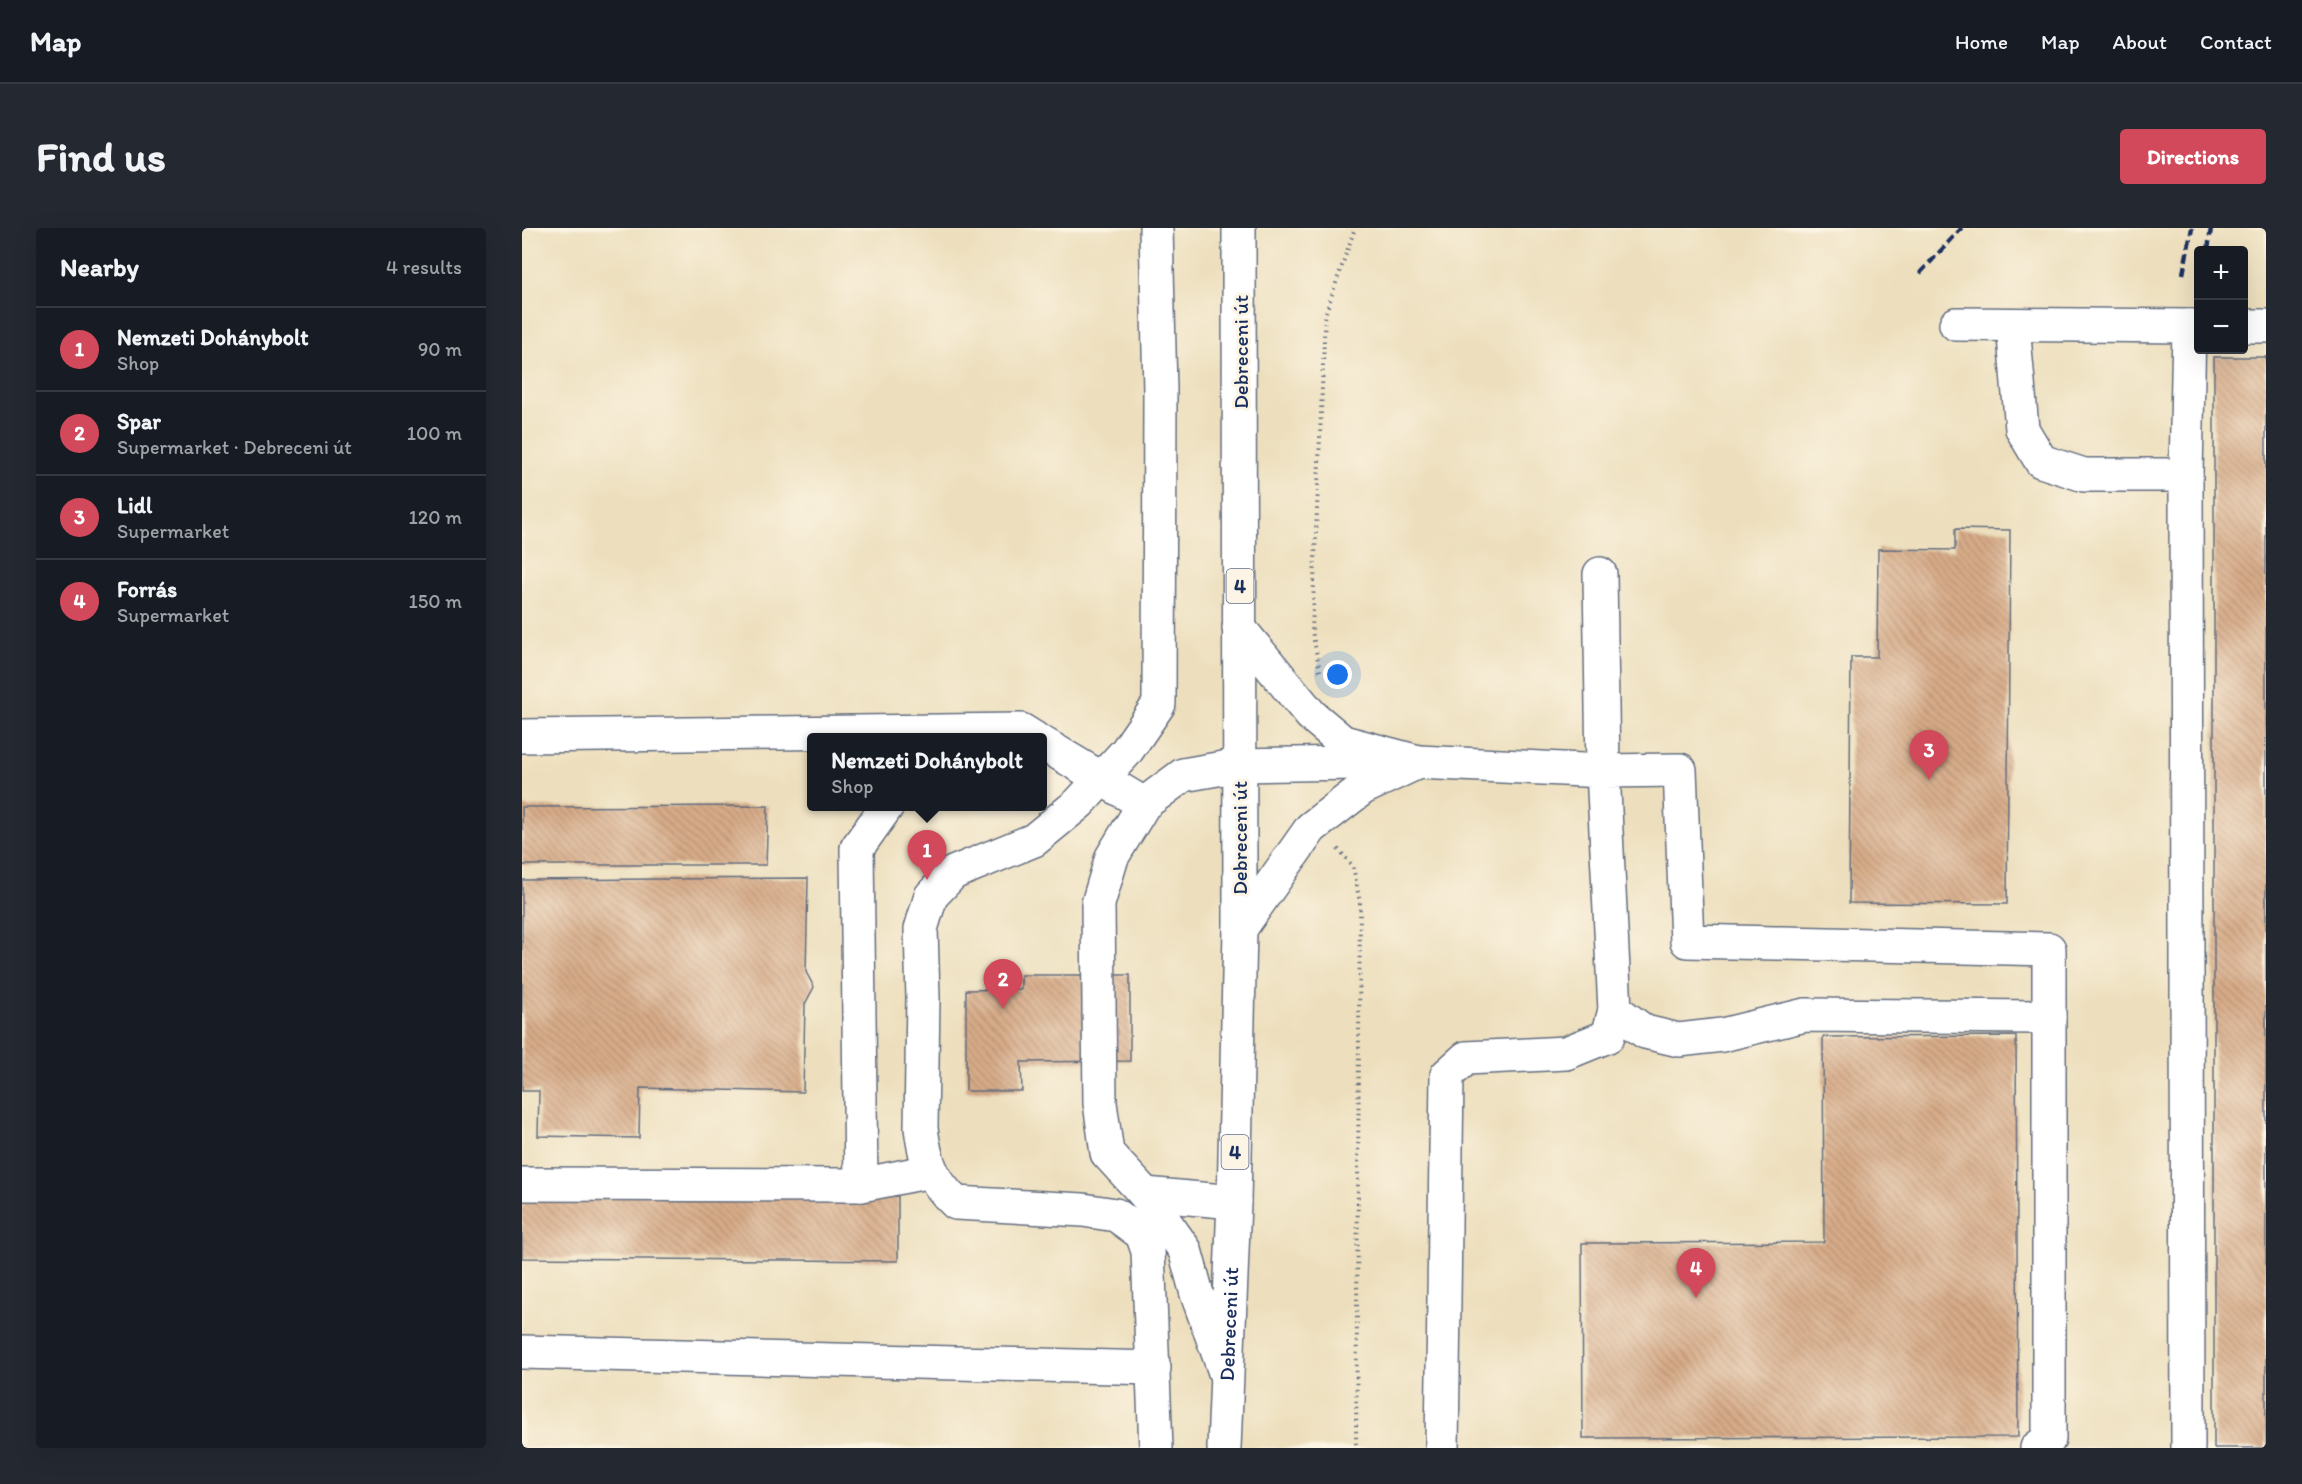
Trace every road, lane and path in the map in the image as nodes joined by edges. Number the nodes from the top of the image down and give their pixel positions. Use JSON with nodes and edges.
{"nodes":[{"id":1,"x":1156,"y":228,"type":"edge"},
{"id":2,"x":1239,"y":228,"type":"edge"},
{"id":3,"x":1355,"y":228,"type":"edge"},
{"id":4,"x":1956,"y":324,"type":"dead end"},
{"id":5,"x":2013,"y":325,"type":"junction"},
{"id":6,"x":2194,"y":326,"type":"edge"},
{"id":7,"x":2248,"y":326,"type":"edge"},
{"id":8,"x":2266,"y":326,"type":"edge"},
{"id":9,"x":2186,"y":476,"type":"junction"},
{"id":10,"x":1600,"y":574,"type":"dead end"},
{"id":11,"x":1239,"y":628,"type":"junction"},
{"id":12,"x":1311,"y":716,"type":"junction"},
{"id":13,"x":961,"y":733,"type":"edge"},
{"id":14,"x":1026,"y":733,"type":"edge"},
{"id":15,"x":807,"y":735,"type":"edge"},
{"id":16,"x":522,"y":736,"type":"edge"},
{"id":17,"x":1047,"y":746,"type":"edge"},
{"id":18,"x":1418,"y":762,"type":"junction"},
{"id":19,"x":1240,"y":765,"type":"junction"},
{"id":20,"x":1603,"y":771,"type":"junction"},
{"id":21,"x":1102,"y":778,"type":"junction"},
{"id":22,"x":1144,"y":804,"type":"junction"},
{"id":23,"x":884,"y":811,"type":"edge"},
{"id":24,"x":1311,"y":828,"type":"junction"},
{"id":25,"x":1240,"y":929,"type":"junction"},
{"id":26,"x":1615,"y":1010,"type":"junction"},
{"id":27,"x":2049,"y":1017,"type":"junction"},
{"id":28,"x":931,"y":1171,"type":"junction"},
{"id":29,"x":1134,"y":1183,"type":"junction"},
{"id":30,"x":522,"y":1184,"type":"edge"},
{"id":31,"x":861,"y":1185,"type":"junction"},
{"id":32,"x":1234,"y":1202,"type":"junction"},
{"id":33,"x":1083,"y":1210,"type":"junction"},
{"id":34,"x":522,"y":1352,"type":"edge"},
{"id":35,"x":1154,"y":1368,"type":"junction"},
{"id":36,"x":1226,"y":1376,"type":"junction"},
{"id":37,"x":1156,"y":1448,"type":"edge"},
{"id":38,"x":1224,"y":1448,"type":"edge"},
{"id":39,"x":1356,"y":1448,"type":"edge"},
{"id":40,"x":1442,"y":1448,"type":"edge"},
{"id":41,"x":2037,"y":1448,"type":"edge"},
{"id":42,"x":2188,"y":1448,"type":"edge"}],
"edges":[{"from":1,"to":21,"type":"main road"},
{"from":2,"to":11,"type":"main road","name":"Debreceni út","number":"4"},
{"from":3,"to":12,"type":"path"},
{"from":4,"to":5,"type":"main road"},
{"from":5,"to":6,"type":"main road"},
{"from":5,"to":9,"type":"main road"},
{"from":6,"to":9,"type":"main road"},
{"from":7,"to":8,"type":"main road"},
{"from":9,"to":42,"type":"main road"},
{"from":10,"to":20,"type":"main road"},
{"from":11,"to":12,"type":"main road"},
{"from":11,"to":19,"type":"main road","name":"Debreceni út","number":"4"},
{"from":12,"to":18,"type":"main road"},
{"from":13,"to":14,"type":"main road"},
{"from":15,"to":16,"type":"main road"},
{"from":17,"to":21,"type":"main road"},
{"from":18,"to":19,"type":"main road"},
{"from":18,"to":20,"type":"main road"},
{"from":18,"to":24,"type":"main road"},
{"from":19,"to":22,"type":"main road"},
{"from":19,"to":25,"type":"main road","name":"Debreceni út","number":"4"},
{"from":20,"to":26,"type":"main road"},
{"from":20,"to":27,"type":"main road"},
{"from":21,"to":22,"type":"main road"},
{"from":21,"to":28,"type":"main road"},
{"from":22,"to":29,"type":"main road"},
{"from":23,"to":31,"type":"main road"},
{"from":24,"to":25,"type":"main road"},
{"from":24,"to":39,"type":"path"},
{"from":25,"to":32,"type":"main road","name":"Debreceni út","number":"4"},
{"from":26,"to":27,"type":"main road"},
{"from":26,"to":40,"type":"main road"},
{"from":27,"to":41,"type":"main road"},
{"from":28,"to":31,"type":"main road"},
{"from":28,"to":33,"type":"main road"},
{"from":29,"to":32,"type":"main road"},
{"from":29,"to":33,"type":"main road"},
{"from":29,"to":36,"type":"main road"},
{"from":30,"to":31,"type":"main road"},
{"from":32,"to":36,"type":"main road","name":"Debreceni út","number":"4"},
{"from":33,"to":35,"type":"main road"},
{"from":34,"to":35,"type":"main road"},
{"from":35,"to":37,"type":"main road"},
{"from":36,"to":38,"type":"main road","name":"Debreceni út","number":"4"}]}
